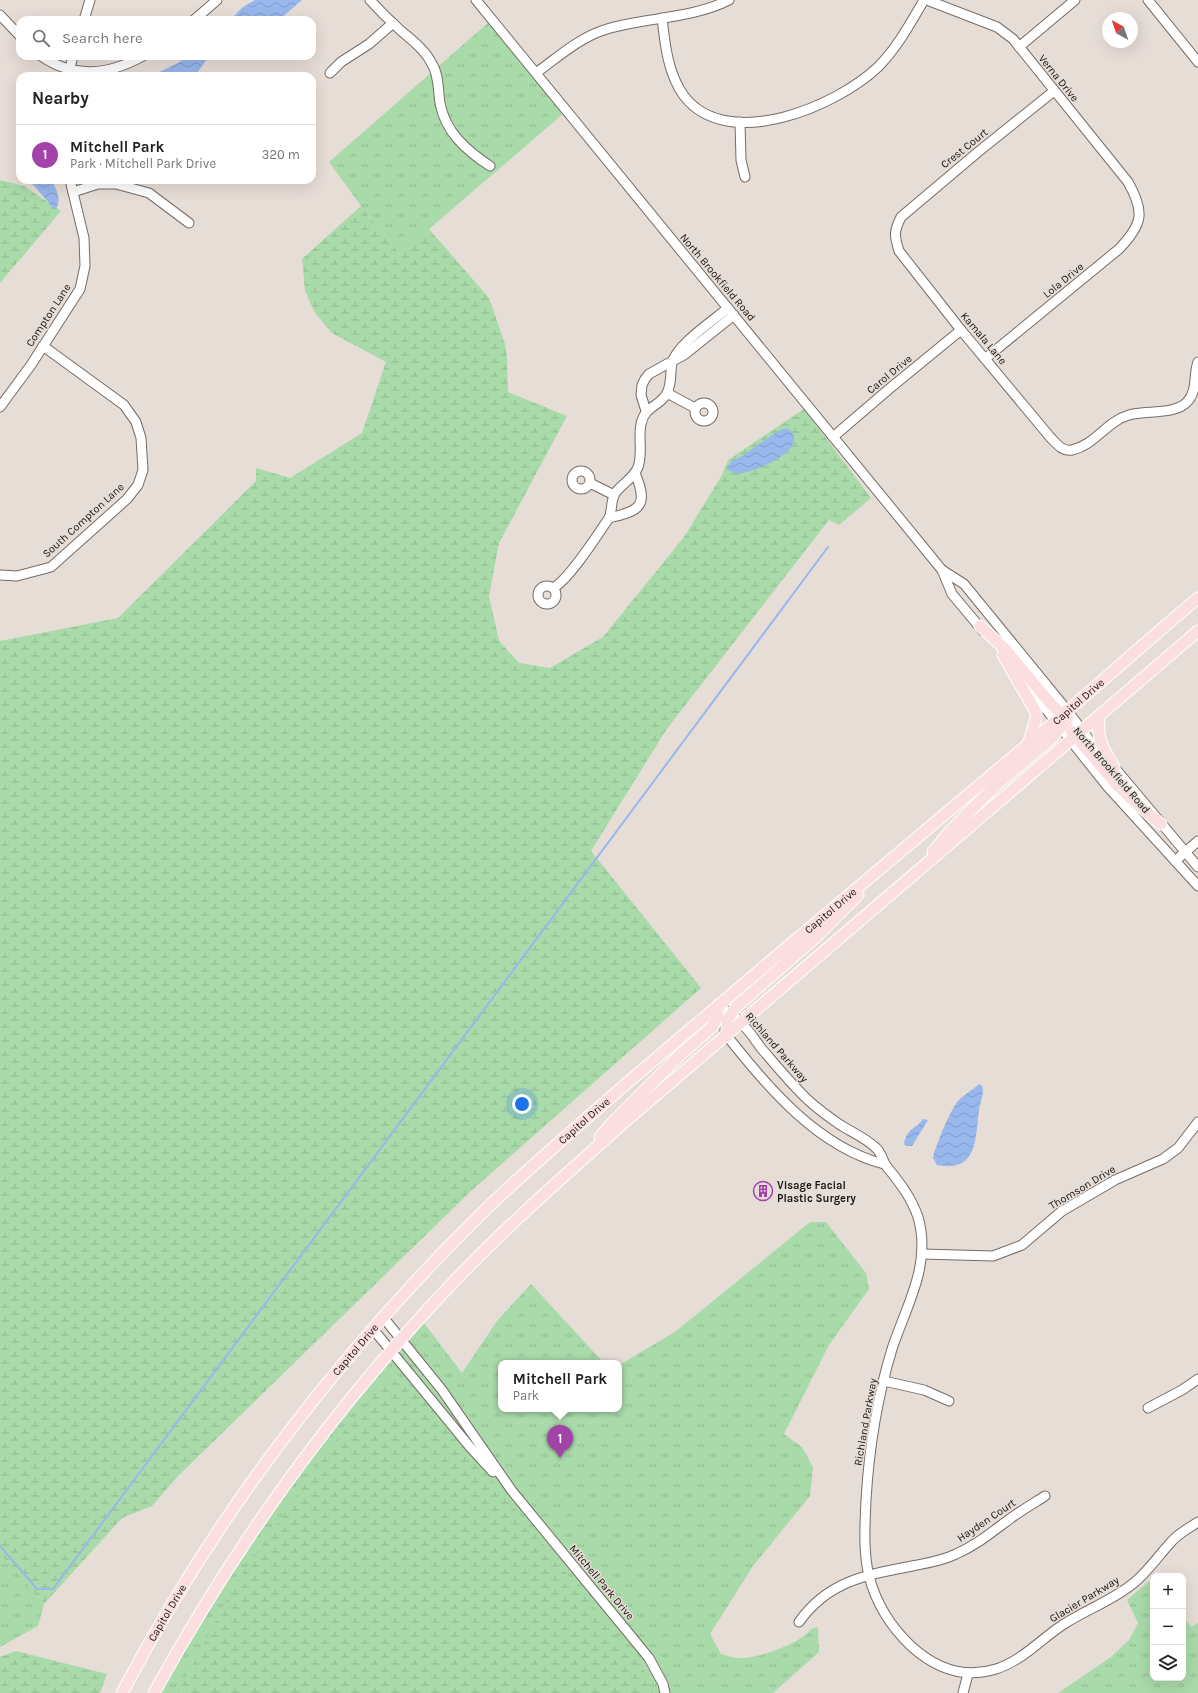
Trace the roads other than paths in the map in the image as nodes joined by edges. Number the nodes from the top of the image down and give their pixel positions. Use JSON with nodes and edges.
{"nodes":[{"id":1,"x":90,"y":0,"type":"edge"},
{"id":2,"x":216,"y":0,"type":"edge"},
{"id":3,"x":370,"y":0,"type":"edge"},
{"id":4,"x":476,"y":0,"type":"edge"},
{"id":5,"x":729,"y":0,"type":"edge"},
{"id":6,"x":924,"y":0,"type":"edge"},
{"id":7,"x":927,"y":0,"type":"edge"},
{"id":8,"x":1075,"y":0,"type":"edge"},
{"id":9,"x":1148,"y":0,"type":"edge"},
{"id":10,"x":712,"y":3,"type":"edge"},
{"id":11,"x":0,"y":15,"type":"edge"},
{"id":12,"x":85,"y":16,"type":"edge"},
{"id":13,"x":198,"y":16,"type":"edge"},
{"id":14,"x":662,"y":18,"type":"junction"},
{"id":15,"x":393,"y":23,"type":"junction"},
{"id":16,"x":16,"y":32,"type":"edge"},
{"id":17,"x":1019,"y":47,"type":"junction"},
{"id":18,"x":47,"y":60,"type":"edge"},
{"id":19,"x":72,"y":60,"type":"edge"},
{"id":20,"x":135,"y":60,"type":"edge"},
{"id":21,"x":1198,"y":62,"type":"edge"},
{"id":22,"x":67,"y":72,"type":"edge"},
{"id":23,"x":69,"y":72,"type":"edge"},
{"id":24,"x":88,"y":72,"type":"edge"},
{"id":25,"x":330,"y":73,"type":"dead end"},
{"id":26,"x":536,"y":73,"type":"junction"},
{"id":27,"x":1054,"y":91,"type":"junction"},
{"id":28,"x":740,"y":122,"type":"junction"},
{"id":29,"x":490,"y":166,"type":"dead end"},
{"id":30,"x":745,"y":177,"type":"dead end"},
{"id":31,"x":71,"y":184,"type":"edge"},
{"id":32,"x":73,"y":192,"type":"junction"},
{"id":33,"x":1140,"y":208,"type":"joint"},
{"id":34,"x":190,"y":223,"type":"dead end"},
{"id":35,"x":895,"y":229,"type":"joint"},
{"id":36,"x":731,"y":311,"type":"junction"},
{"id":37,"x":961,"y":330,"type":"junction"},
{"id":38,"x":43,"y":346,"type":"junction"},
{"id":39,"x":986,"y":358,"type":"junction"},
{"id":40,"x":672,"y":362,"type":"junction"},
{"id":41,"x":1198,"y":362,"type":"edge"},
{"id":42,"x":667,"y":393,"type":"junction"},
{"id":43,"x":0,"y":407,"type":"edge"},
{"id":44,"x":695,"y":408,"type":"dead end"},
{"id":45,"x":646,"y":411,"type":"junction"},
{"id":46,"x":833,"y":437,"type":"junction"},
{"id":47,"x":635,"y":473,"type":"junction"},
{"id":48,"x":590,"y":483,"type":"dead end"},
{"id":49,"x":614,"y":495,"type":"junction"},
{"id":50,"x":609,"y":518,"type":"junction"},
{"id":51,"x":942,"y":570,"type":"junction"},
{"id":52,"x":0,"y":575,"type":"edge"},
{"id":53,"x":553,"y":588,"type":"dead end"},
{"id":54,"x":1198,"y":598,"type":"edge"},
{"id":55,"x":980,"y":626,"type":"junction"},
{"id":56,"x":1198,"y":631,"type":"edge"},
{"id":57,"x":1003,"y":655,"type":"junction"},
{"id":58,"x":1099,"y":717,"type":"junction"},
{"id":59,"x":1063,"y":719,"type":"junction"},
{"id":60,"x":1076,"y":736,"type":"junction"},
{"id":61,"x":1029,"y":743,"type":"junction"},
{"id":62,"x":1114,"y":767,"type":"junction"},
{"id":63,"x":1161,"y":824,"type":"junction"},
{"id":64,"x":1198,"y":841,"type":"edge"},
{"id":65,"x":900,"y":851,"type":"junction"},
{"id":66,"x":1184,"y":852,"type":"junction"},
{"id":67,"x":1175,"y":861,"type":"junction"},
{"id":68,"x":1198,"y":867,"type":"edge"},
{"id":69,"x":913,"y":876,"type":"junction"},
{"id":70,"x":1198,"y":886,"type":"edge"},
{"id":71,"x":719,"y":1006,"type":"junction"},
{"id":72,"x":730,"y":1013,"type":"junction"},
{"id":73,"x":742,"y":1023,"type":"junction"},
{"id":74,"x":727,"y":1036,"type":"junction"},
{"id":75,"x":808,"y":1100,"type":"junction"},
{"id":76,"x":796,"y":1111,"type":"junction"},
{"id":77,"x":1198,"y":1122,"type":"edge"},
{"id":78,"x":581,"y":1161,"type":"junction"},
{"id":79,"x":884,"y":1164,"type":"junction"},
{"id":80,"x":922,"y":1254,"type":"junction"},
{"id":81,"x":383,"y":1317,"type":"junction"},
{"id":82,"x":373,"y":1329,"type":"junction"},
{"id":83,"x":402,"y":1340,"type":"junction"},
{"id":84,"x":392,"y":1351,"type":"junction"},
{"id":85,"x":1198,"y":1378,"type":"edge"},
{"id":86,"x":884,"y":1381,"type":"junction"},
{"id":87,"x":949,"y":1401,"type":"dead end"},
{"id":88,"x":1148,"y":1408,"type":"dead end"},
{"id":89,"x":512,"y":1491,"type":"junction"},
{"id":90,"x":1045,"y":1496,"type":"dead end"},
{"id":91,"x":1198,"y":1522,"type":"edge"},
{"id":92,"x":869,"y":1576,"type":"junction"},
{"id":93,"x":799,"y":1622,"type":"dead end"},
{"id":94,"x":968,"y":1674,"type":"junction"},
{"id":95,"x":122,"y":1693,"type":"edge"},
{"id":96,"x":154,"y":1693,"type":"edge"},
{"id":97,"x":665,"y":1693,"type":"edge"},
{"id":98,"x":963,"y":1693,"type":"edge"}],
"edges":[{"from":1,"to":12,"type":"street"},
{"from":2,"to":13,"type":"street"},
{"from":3,"to":15,"type":"street"},
{"from":4,"to":26,"type":"street","name":"North Brookfield Road"},
{"from":5,"to":10,"type":"street"},
{"from":6,"to":28,"type":"street"},
{"from":7,"to":17,"type":"street","name":"Verna Drive"},
{"from":8,"to":17,"type":"street"},
{"from":9,"to":21,"type":"street"},
{"from":10,"to":14,"type":"street"},
{"from":11,"to":16,"type":"street"},
{"from":14,"to":26,"type":"street"},
{"from":14,"to":28,"type":"street"},
{"from":15,"to":25,"type":"street"},
{"from":15,"to":29,"type":"street"},
{"from":17,"to":27,"type":"street","name":"Verna Drive"},
{"from":18,"to":22,"type":"street"},
{"from":19,"to":23,"type":"street"},
{"from":20,"to":24,"type":"street"},
{"from":26,"to":36,"type":"street","name":"North Brookfield Road"},
{"from":27,"to":33,"type":"street","name":"Verna Drive"},
{"from":27,"to":35,"type":"street","name":"Crest Court"},
{"from":28,"to":30,"type":"street"},
{"from":31,"to":32,"type":"street","name":"Compton Lane"},
{"from":32,"to":34,"type":"street"},
{"from":32,"to":38,"type":"street","name":"Compton Lane"},
{"from":33,"to":39,"type":"street","name":"Lola Drive"},
{"from":35,"to":37,"type":"street","name":"Kamala Lane"},
{"from":36,"to":40,"type":"street"},
{"from":36,"to":46,"type":"street","name":"North Brookfield Road"},
{"from":37,"to":39,"type":"street","name":"Kamala Lane"},
{"from":37,"to":46,"type":"street","name":"Carol Drive"},
{"from":38,"to":43,"type":"street","name":"Compton Lane"},
{"from":38,"to":52,"type":"street","name":"South Compton Lane"},
{"from":39,"to":41,"type":"street","name":"Kamala Lane"},
{"from":40,"to":42,"type":"street"},
{"from":40,"to":45,"type":"street"},
{"from":42,"to":44,"type":"street"},
{"from":42,"to":45,"type":"street"},
{"from":45,"to":47,"type":"street"},
{"from":46,"to":51,"type":"street","name":"North Brookfield Road"},
{"from":47,"to":49,"type":"street"},
{"from":47,"to":50,"type":"street"},
{"from":48,"to":49,"type":"street"},
{"from":49,"to":50,"type":"street"},
{"from":50,"to":53,"type":"street"},
{"from":51,"to":55,"type":"street","name":"North Brookfield Road"},
{"from":51,"to":59,"type":"street","name":"North Brookfield Road"},
{"from":54,"to":59,"type":"main road","name":"Capitol Drive"},
{"from":55,"to":57,"type":"street","name":"North Brookfield Road"},
{"from":55,"to":59,"type":"main road"},
{"from":56,"to":58,"type":"main road"},
{"from":57,"to":59,"type":"street","name":"North Brookfield Road"},
{"from":57,"to":61,"type":"main road"},
{"from":58,"to":60,"type":"main road"},
{"from":58,"to":62,"type":"main road"},
{"from":59,"to":60,"type":"main road"},
{"from":59,"to":61,"type":"main road","name":"Capitol Drive"},
{"from":59,"to":69,"type":"main road"},
{"from":60,"to":62,"type":"street","name":"North Brookfield Road"},
{"from":60,"to":63,"type":"main road"},
{"from":60,"to":67,"type":"street","name":"North Brookfield Road"},
{"from":60,"to":69,"type":"main road"},
{"from":61,"to":65,"type":"main road","name":"Capitol Drive"},
{"from":62,"to":63,"type":"street","name":"North Brookfield Road"},
{"from":63,"to":66,"type":"street","name":"North Brookfield Road"},
{"from":64,"to":66,"type":"street"},
{"from":65,"to":71,"type":"main road","name":"Capitol Drive"},
{"from":65,"to":72,"type":"main road"},
{"from":66,"to":67,"type":"street"},
{"from":66,"to":68,"type":"street","name":"North Brookfield Road"},
{"from":67,"to":70,"type":"street","name":"North Brookfield Road"},
{"from":69,"to":73,"type":"main road"},
{"from":71,"to":72,"type":"street","name":"Richland Parkway"},
{"from":71,"to":74,"type":"street","name":"Richland Parkway"},
{"from":71,"to":78,"type":"main road"},
{"from":71,"to":81,"type":"main road","name":"Capitol Drive"},
{"from":72,"to":73,"type":"street","name":"Richland Parkway"},
{"from":72,"to":74,"type":"main road"},
{"from":73,"to":74,"type":"main road"},
{"from":73,"to":75,"type":"street","name":"Richland Parkway"},
{"from":74,"to":76,"type":"street","name":"Richland Parkway"},
{"from":74,"to":78,"type":"main road"},
{"from":75,"to":76,"type":"street"},
{"from":75,"to":79,"type":"street","name":"Richland Parkway"},
{"from":76,"to":79,"type":"street","name":"Richland Parkway"},
{"from":77,"to":80,"type":"street","name":"Thomson Drive"},
{"from":78,"to":83,"type":"main road"},
{"from":79,"to":80,"type":"street","name":"Richland Parkway"},
{"from":80,"to":86,"type":"street","name":"Richland Parkway"},
{"from":81,"to":82,"type":"main road","name":"Capitol Drive"},
{"from":81,"to":83,"type":"street","name":"Mitchell Park Drive"},
{"from":82,"to":84,"type":"street","name":"Mitchell Park Drive"},
{"from":82,"to":95,"type":"main road","name":"Capitol Drive"},
{"from":83,"to":84,"type":"main road"},
{"from":83,"to":89,"type":"street","name":"Mitchell Park Drive"},
{"from":84,"to":89,"type":"street","name":"Mitchell Park Drive"},
{"from":84,"to":96,"type":"main road"},
{"from":85,"to":88,"type":"street"},
{"from":86,"to":87,"type":"street"},
{"from":86,"to":92,"type":"street","name":"Richland Parkway"},
{"from":89,"to":97,"type":"street","name":"Mitchell Park Drive"},
{"from":90,"to":92,"type":"street","name":"Hayden Court"},
{"from":91,"to":94,"type":"street","name":"Glacier Parkway"},
{"from":92,"to":93,"type":"street","name":"Hayden Court"},
{"from":92,"to":94,"type":"street","name":"Richland Parkway"},
{"from":94,"to":98,"type":"street"}]}
